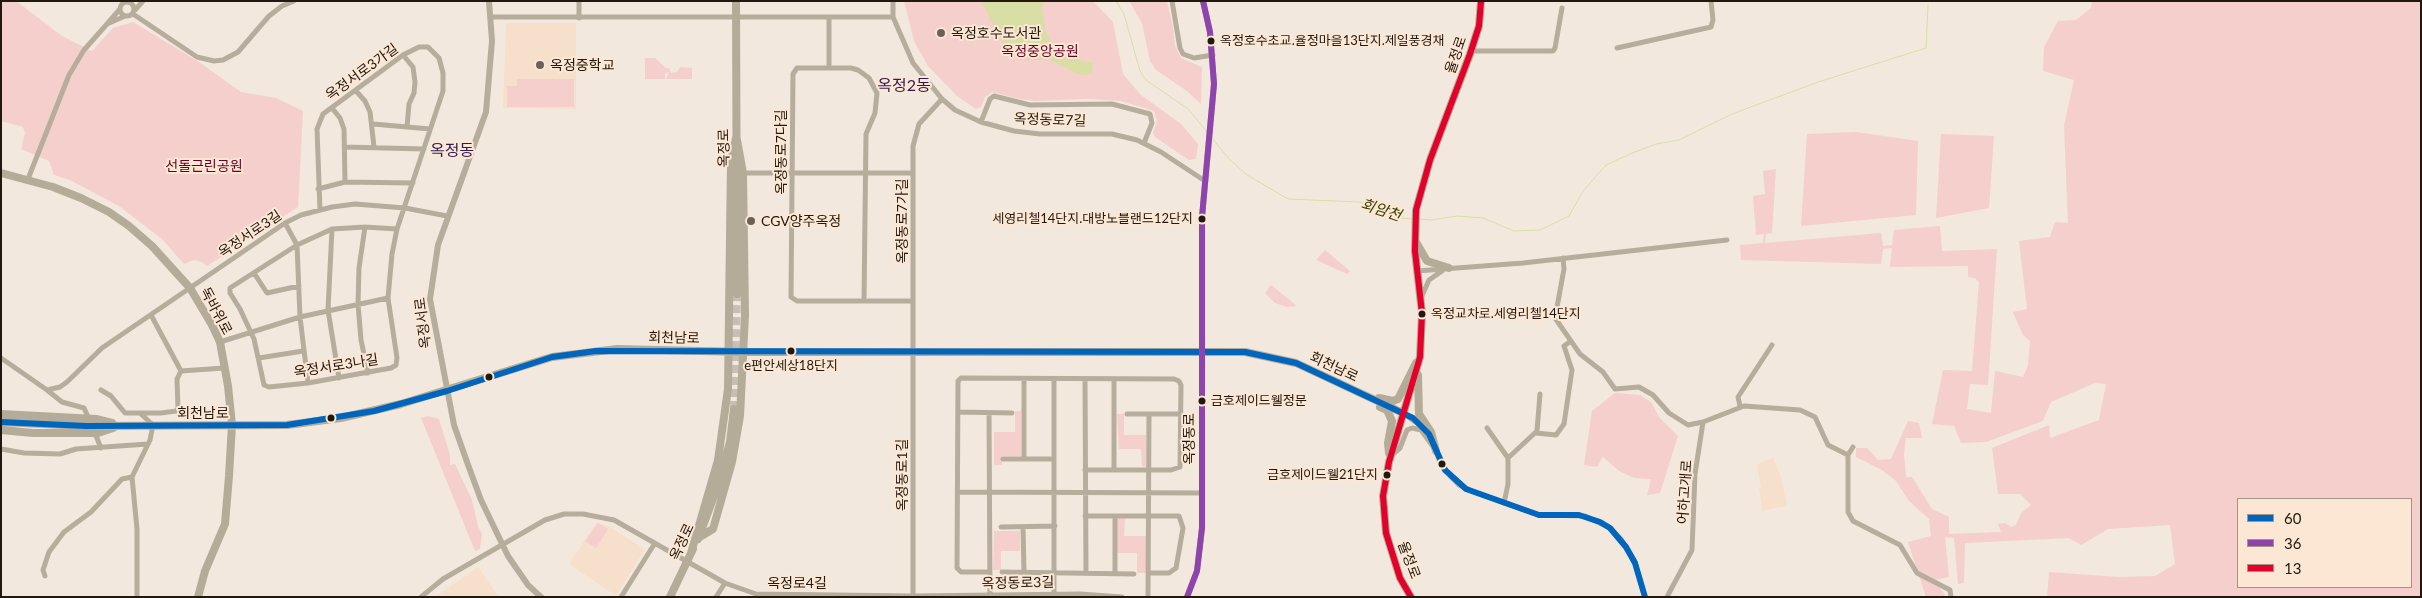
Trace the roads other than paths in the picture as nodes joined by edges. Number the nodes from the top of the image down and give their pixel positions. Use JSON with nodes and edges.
{"nodes":[{"id":1,"x":137,"y":1,"type":"edge"},
{"id":2,"x":143,"y":1,"type":"edge"},
{"id":3,"x":294,"y":1,"type":"edge"},
{"id":4,"x":489,"y":1,"type":"edge"},
{"id":5,"x":579,"y":1,"type":"edge"},
{"id":6,"x":736,"y":1,"type":"edge"},
{"id":7,"x":893,"y":1,"type":"edge"},
{"id":8,"x":1172,"y":1,"type":"edge"},
{"id":9,"x":1203,"y":1,"type":"edge"},
{"id":10,"x":1481,"y":1,"type":"edge"},
{"id":11,"x":1711,"y":1,"type":"edge"},
{"id":12,"x":130,"y":2,"type":"edge"},
{"id":13,"x":121,"y":5,"type":"edge"},
{"id":14,"x":1562,"y":8,"type":"dead end"},
{"id":15,"x":134,"y":12,"type":"junction"},
{"id":16,"x":125,"y":16,"type":"junction"},
{"id":17,"x":893,"y":17,"type":"junction"},
{"id":18,"x":491,"y":18,"type":"junction"},
{"id":19,"x":579,"y":18,"type":"junction"},
{"id":20,"x":735,"y":18,"type":"junction"},
{"id":21,"x":829,"y":18,"type":"junction"},
{"id":22,"x":107,"y":24,"type":"junction"},
{"id":23,"x":1617,"y":48,"type":"dead end"},
{"id":24,"x":1471,"y":51,"type":"junction"},
{"id":25,"x":403,"y":54,"type":"junction"},
{"id":26,"x":1213,"y":55,"type":"junction"},
{"id":27,"x":829,"y":68,"type":"junction"},
{"id":28,"x":356,"y":91,"type":"junction"},
{"id":29,"x":942,"y":99,"type":"junction"},
{"id":30,"x":332,"y":108,"type":"junction"},
{"id":31,"x":980,"y":122,"type":"junction"},
{"id":32,"x":373,"y":124,"type":"junction"},
{"id":33,"x":408,"y":127,"type":"junction"},
{"id":34,"x":430,"y":128,"type":"junction"},
{"id":35,"x":736,"y":138,"type":"junction"},
{"id":36,"x":1144,"y":143,"type":"junction"},
{"id":37,"x":345,"y":147,"type":"junction"},
{"id":38,"x":374,"y":147,"type":"junction"},
{"id":39,"x":424,"y":149,"type":"junction"},
{"id":40,"x":743,"y":172,"type":"junction"},
{"id":41,"x":793,"y":172,"type":"junction"},
{"id":42,"x":866,"y":172,"type":"junction"},
{"id":43,"x":1,"y":173,"type":"edge"},
{"id":44,"x":913,"y":173,"type":"junction"},
{"id":45,"x":28,"y":179,"type":"junction"},
{"id":46,"x":1205,"y":181,"type":"junction"},
{"id":47,"x":345,"y":182,"type":"junction"},
{"id":48,"x":413,"y":183,"type":"junction"},
{"id":49,"x":318,"y":189,"type":"junction"},
{"id":50,"x":404,"y":208,"type":"junction"},
{"id":51,"x":320,"y":210,"type":"junction"},
{"id":52,"x":447,"y":216,"type":"junction"},
{"id":53,"x":285,"y":223,"type":"junction"},
{"id":54,"x":365,"y":227,"type":"junction"},
{"id":55,"x":397,"y":229,"type":"junction"},
{"id":56,"x":332,"y":230,"type":"junction"},
{"id":57,"x":1415,"y":240,"type":"junction"},
{"id":58,"x":1727,"y":240,"type":"dead end"},
{"id":59,"x":297,"y":245,"type":"junction"},
{"id":60,"x":1564,"y":258,"type":"junction"},
{"id":61,"x":1449,"y":268,"type":"junction"},
{"id":62,"x":1417,"y":271,"type":"junction"},
{"id":63,"x":254,"y":273,"type":"junction"},
{"id":64,"x":299,"y":286,"type":"junction"},
{"id":65,"x":190,"y":288,"type":"junction"},
{"id":66,"x":737,"y":294,"type":"tunnel mouth"},
{"id":67,"x":388,"y":298,"type":"junction"},
{"id":68,"x":744,"y":300,"type":"junction"},
{"id":69,"x":913,"y":300,"type":"junction"},
{"id":70,"x":864,"y":301,"type":"junction"},
{"id":71,"x":1420,"y":301,"type":"junction"},
{"id":72,"x":358,"y":304,"type":"junction"},
{"id":73,"x":730,"y":304,"type":"junction"},
{"id":74,"x":328,"y":310,"type":"junction"},
{"id":75,"x":151,"y":315,"type":"junction"},
{"id":76,"x":300,"y":317,"type":"junction"},
{"id":77,"x":251,"y":330,"type":"junction"},
{"id":78,"x":1571,"y":340,"type":"junction"},
{"id":79,"x":220,"y":342,"type":"junction"},
{"id":80,"x":1772,"y":345,"type":"dead end"},
{"id":81,"x":303,"y":351,"type":"junction"},
{"id":82,"x":729,"y":352,"type":"junction"},
{"id":83,"x":744,"y":352,"type":"junction"},
{"id":84,"x":913,"y":352,"type":"junction"},
{"id":85,"x":1202,"y":352,"type":"junction"},
{"id":86,"x":1420,"y":357,"type":"junction"},
{"id":87,"x":1,"y":358,"type":"edge"},
{"id":88,"x":259,"y":358,"type":"junction"},
{"id":89,"x":224,"y":368,"type":"junction"},
{"id":90,"x":1417,"y":370,"type":"junction"},
{"id":91,"x":181,"y":371,"type":"junction"},
{"id":92,"x":368,"y":373,"type":"junction"},
{"id":93,"x":339,"y":378,"type":"junction"},
{"id":94,"x":1024,"y":379,"type":"junction"},
{"id":95,"x":1054,"y":379,"type":"junction"},
{"id":96,"x":1085,"y":379,"type":"junction"},
{"id":97,"x":1114,"y":379,"type":"junction"},
{"id":98,"x":308,"y":383,"type":"junction"},
{"id":99,"x":47,"y":390,"type":"junction"},
{"id":100,"x":101,"y":390,"type":"dead end"},
{"id":101,"x":447,"y":391,"type":"junction"},
{"id":102,"x":1540,"y":394,"type":"dead end"},
{"id":103,"x":1367,"y":395,"type":"junction"},
{"id":104,"x":727,"y":398,"type":"junction"},
{"id":105,"x":742,"y":399,"type":"junction"},
{"id":106,"x":1740,"y":406,"type":"junction"},
{"id":107,"x":734,"y":409,"type":"tunnel mouth"},
{"id":108,"x":958,"y":412,"type":"junction"},
{"id":109,"x":1012,"y":412,"type":"dead end"},
{"id":110,"x":989,"y":413,"type":"junction"},
{"id":111,"x":1403,"y":413,"type":"junction"},
{"id":112,"x":1,"y":414,"type":"edge"},
{"id":113,"x":142,"y":414,"type":"junction"},
{"id":114,"x":1127,"y":414,"type":"dead end"},
{"id":115,"x":1149,"y":414,"type":"junction"},
{"id":116,"x":1181,"y":414,"type":"junction"},
{"id":117,"x":1,"y":422,"type":"edge"},
{"id":118,"x":1702,"y":422,"type":"junction"},
{"id":119,"x":123,"y":425,"type":"junction"},
{"id":120,"x":153,"y":425,"type":"junction"},
{"id":121,"x":232,"y":425,"type":"junction"},
{"id":122,"x":1487,"y":428,"type":"dead end"},
{"id":123,"x":1,"y":430,"type":"edge"},
{"id":124,"x":1536,"y":433,"type":"junction"},
{"id":125,"x":148,"y":444,"type":"junction"},
{"id":126,"x":1852,"y":447,"type":"dead end"},
{"id":127,"x":101,"y":448,"type":"junction"},
{"id":128,"x":1,"y":449,"type":"edge"},
{"id":129,"x":1436,"y":451,"type":"junction"},
{"id":130,"x":1848,"y":455,"type":"junction"},
{"id":131,"x":1390,"y":457,"type":"junction"},
{"id":132,"x":1508,"y":458,"type":"junction"},
{"id":133,"x":1004,"y":459,"type":"dead end"},
{"id":134,"x":1024,"y":459,"type":"junction"},
{"id":135,"x":1054,"y":459,"type":"junction"},
{"id":136,"x":1085,"y":470,"type":"junction"},
{"id":137,"x":1114,"y":470,"type":"junction"},
{"id":138,"x":1149,"y":470,"type":"junction"},
{"id":139,"x":132,"y":477,"type":"junction"},
{"id":140,"x":958,"y":492,"type":"junction"},
{"id":141,"x":989,"y":492,"type":"junction"},
{"id":142,"x":1054,"y":493,"type":"junction"},
{"id":143,"x":1085,"y":493,"type":"junction"},
{"id":144,"x":1149,"y":493,"type":"junction"},
{"id":145,"x":1201,"y":493,"type":"junction"},
{"id":146,"x":1504,"y":503,"type":"junction"},
{"id":147,"x":1085,"y":516,"type":"junction"},
{"id":148,"x":1115,"y":516,"type":"junction"},
{"id":149,"x":1149,"y":516,"type":"junction"},
{"id":150,"x":1055,"y":526,"type":"junction"},
{"id":151,"x":1001,"y":527,"type":"dead end"},
{"id":152,"x":1023,"y":527,"type":"junction"},
{"id":153,"x":698,"y":538,"type":"junction"},
{"id":154,"x":655,"y":543,"type":"junction"},
{"id":155,"x":502,"y":544,"type":"junction"},
{"id":156,"x":691,"y":553,"type":"junction"},
{"id":157,"x":688,"y":561,"type":"junction"},
{"id":158,"x":989,"y":572,"type":"junction"},
{"id":159,"x":1002,"y":572,"type":"dead end"},
{"id":160,"x":1024,"y":572,"type":"junction"},
{"id":161,"x":1056,"y":572,"type":"junction"},
{"id":162,"x":1086,"y":572,"type":"junction"},
{"id":163,"x":1115,"y":573,"type":"junction"},
{"id":164,"x":1149,"y":573,"type":"junction"},
{"id":165,"x":1134,"y":574,"type":"dead end"},
{"id":166,"x":45,"y":576,"type":"dead end"},
{"id":167,"x":725,"y":583,"type":"junction"},
{"id":168,"x":1054,"y":594,"type":"junction"},
{"id":169,"x":990,"y":595,"type":"junction"},
{"id":170,"x":796,"y":596,"type":"edge"},
{"id":171,"x":913,"y":596,"type":"edge"},
{"id":172,"x":137,"y":597,"type":"edge"},
{"id":173,"x":198,"y":597,"type":"edge"},
{"id":174,"x":421,"y":597,"type":"edge"},
{"id":175,"x":541,"y":597,"type":"edge"},
{"id":176,"x":621,"y":597,"type":"edge"},
{"id":177,"x":670,"y":597,"type":"edge"},
{"id":178,"x":716,"y":597,"type":"edge"},
{"id":179,"x":1122,"y":597,"type":"edge"},
{"id":180,"x":1148,"y":597,"type":"edge"},
{"id":181,"x":1187,"y":597,"type":"edge"},
{"id":182,"x":1411,"y":597,"type":"edge"},
{"id":183,"x":1645,"y":597,"type":"edge"},
{"id":184,"x":1667,"y":597,"type":"edge"},
{"id":185,"x":1950,"y":597,"type":"edge"}],
"edges":[{"from":1,"to":12,"type":"street"},
{"from":2,"to":15,"type":"street"},
{"from":3,"to":15,"type":"street"},
{"from":4,"to":18,"type":"street","name":"옥정서로"},
{"from":5,"to":19,"type":"street"},
{"from":6,"to":20,"type":"main road","name":"옥정로"},
{"from":7,"to":17,"type":"street","name":"옥정동로7길"},
{"from":8,"to":26,"type":"street"},
{"from":9,"to":26,"type":"street"},
{"from":10,"to":24,"type":"main road","name":"율정로"},
{"from":11,"to":23,"type":"street"},
{"from":12,"to":13,"type":"street"},
{"from":12,"to":15,"type":"street"},
{"from":13,"to":16,"type":"street"},
{"from":13,"to":22,"type":"street"},
{"from":14,"to":24,"type":"street"},
{"from":15,"to":16,"type":"street"},
{"from":16,"to":22,"type":"street"},
{"from":17,"to":21,"type":"street"},
{"from":17,"to":29,"type":"street","name":"옥정동로7길"},
{"from":18,"to":19,"type":"street"},
{"from":18,"to":52,"type":"street","name":"옥정서로"},
{"from":19,"to":20,"type":"street"},
{"from":20,"to":21,"type":"street"},
{"from":20,"to":35,"type":"main road","name":"옥정로"},
{"from":21,"to":27,"type":"street"},
{"from":22,"to":45,"type":"street"},
{"from":24,"to":57,"type":"main road","name":"율정로"},
{"from":25,"to":28,"type":"street","name":"옥정서로3가길"},
{"from":25,"to":33,"type":"street"},
{"from":25,"to":34,"type":"street","name":"옥정서로3가길"},
{"from":26,"to":46,"type":"street","name":"옥정동로"},
{"from":27,"to":41,"type":"street","name":"옥정동로7다길"},
{"from":27,"to":42,"type":"street"},
{"from":28,"to":30,"type":"street","name":"옥정서로3가길"},
{"from":28,"to":32,"type":"street"},
{"from":29,"to":31,"type":"street","name":"옥정동로7길"},
{"from":29,"to":44,"type":"street","name":"옥정동로7가길"},
{"from":30,"to":37,"type":"street"},
{"from":30,"to":49,"type":"street","name":"옥정서로3가길"},
{"from":31,"to":36,"type":"street","name":"옥정동로7길"},
{"from":31,"to":36,"type":"street"},
{"from":32,"to":33,"type":"street"},
{"from":32,"to":38,"type":"street"},
{"from":33,"to":34,"type":"street"},
{"from":34,"to":39,"type":"street","name":"옥정서로3가길"},
{"from":35,"to":40,"type":"main road"},
{"from":35,"to":66,"type":"main road","name":"옥정로"},
{"from":35,"to":73,"type":"main road"},
{"from":36,"to":46,"type":"street","name":"옥정동로7길"},
{"from":37,"to":38,"type":"street"},
{"from":37,"to":47,"type":"street"},
{"from":38,"to":39,"type":"street"},
{"from":39,"to":48,"type":"street","name":"옥정서로3가길"},
{"from":40,"to":41,"type":"street"},
{"from":40,"to":68,"type":"main road"},
{"from":41,"to":42,"type":"street"},
{"from":41,"to":70,"type":"street","name":"옥정동로7다길"},
{"from":42,"to":44,"type":"street"},
{"from":42,"to":70,"type":"street"},
{"from":43,"to":45,"type":"main road","name":"독바위로"},
{"from":44,"to":69,"type":"street","name":"옥정동로7가길"},
{"from":45,"to":65,"type":"main road","name":"독바위로"},
{"from":46,"to":85,"type":"street","name":"옥정동로"},
{"from":47,"to":48,"type":"street"},
{"from":47,"to":49,"type":"street"},
{"from":48,"to":50,"type":"street","name":"옥정서로3가길"},
{"from":49,"to":51,"type":"street","name":"옥정서로3가길"},
{"from":50,"to":51,"type":"street","name":"옥정서로3길"},
{"from":50,"to":52,"type":"street","name":"옥정서로3길"},
{"from":50,"to":55,"type":"street","name":"옥정서로3나길"},
{"from":51,"to":53,"type":"street","name":"옥정서로3길"},
{"from":52,"to":101,"type":"street","name":"옥정서로"},
{"from":53,"to":59,"type":"street"},
{"from":53,"to":65,"type":"street","name":"옥정서로3길"},
{"from":54,"to":55,"type":"street"},
{"from":54,"to":56,"type":"street"},
{"from":54,"to":72,"type":"street"},
{"from":55,"to":67,"type":"street","name":"옥정서로3나길"},
{"from":56,"to":59,"type":"street"},
{"from":56,"to":74,"type":"street"},
{"from":57,"to":61,"type":"main road"},
{"from":57,"to":62,"type":"main road","name":"율정로"},
{"from":58,"to":60,"type":"street"},
{"from":59,"to":63,"type":"street"},
{"from":59,"to":64,"type":"street"},
{"from":60,"to":61,"type":"street"},
{"from":60,"to":78,"type":"street"},
{"from":61,"to":62,"type":"street"},
{"from":61,"to":71,"type":"street"},
{"from":62,"to":71,"type":"main road","name":"율정로"},
{"from":63,"to":64,"type":"street"},
{"from":63,"to":77,"type":"street"},
{"from":64,"to":76,"type":"street"},
{"from":65,"to":75,"type":"street","name":"옥정서로3길"},
{"from":65,"to":79,"type":"main road","name":"독바위로"},
{"from":67,"to":72,"type":"street"},
{"from":67,"to":92,"type":"street","name":"옥정서로3나길"},
{"from":68,"to":73,"type":"main road"},
{"from":68,"to":83,"type":"main road"},
{"from":69,"to":70,"type":"street","name":"옥정동로7다길"},
{"from":69,"to":84,"type":"street","name":"옥정동로7가길"},
{"from":71,"to":86,"type":"main road","name":"율정로"},
{"from":72,"to":74,"type":"street"},
{"from":72,"to":92,"type":"street"},
{"from":73,"to":82,"type":"main road"},
{"from":74,"to":76,"type":"street"},
{"from":74,"to":93,"type":"street"},
{"from":75,"to":91,"type":"street"},
{"from":75,"to":99,"type":"street","name":"옥정서로3길"},
{"from":76,"to":77,"type":"street"},
{"from":76,"to":81,"type":"street"},
{"from":77,"to":79,"type":"street"},
{"from":77,"to":88,"type":"street"},
{"from":78,"to":118,"type":"street"},
{"from":78,"to":124,"type":"street"},
{"from":79,"to":89,"type":"main road","name":"독바위로"},
{"from":80,"to":106,"type":"street"},
{"from":81,"to":88,"type":"street"},
{"from":81,"to":98,"type":"street"},
{"from":82,"to":83,"type":"main road","name":"회천남로"},
{"from":82,"to":101,"type":"main road","name":"회천남로"},
{"from":82,"to":104,"type":"main road"},
{"from":83,"to":84,"type":"main road","name":"회천남로"},
{"from":83,"to":105,"type":"main road"},
{"from":84,"to":85,"type":"main road","name":"회천남로"},
{"from":84,"to":171,"type":"street","name":"옥정동로1길"},
{"from":85,"to":103,"type":"main road","name":"회천남로"},
{"from":85,"to":145,"type":"street","name":"옥정동로"},
{"from":86,"to":90,"type":"main road"},
{"from":86,"to":103,"type":"main road"},
{"from":87,"to":99,"type":"street"},
{"from":88,"to":98,"type":"street","name":"옥정서로3나길"},
{"from":89,"to":91,"type":"street"},
{"from":89,"to":121,"type":"main road","name":"독바위로"},
{"from":90,"to":111,"type":"main road","name":"율정로"},
{"from":90,"to":129,"type":"main road"},
{"from":91,"to":113,"type":"street"},
{"from":92,"to":93,"type":"street","name":"옥정서로3나길"},
{"from":93,"to":98,"type":"street","name":"옥정서로3나길"},
{"from":94,"to":95,"type":"street"},
{"from":94,"to":108,"type":"street"},
{"from":94,"to":134,"type":"street"},
{"from":95,"to":96,"type":"street"},
{"from":95,"to":135,"type":"street"},
{"from":96,"to":97,"type":"street"},
{"from":96,"to":136,"type":"street"},
{"from":97,"to":116,"type":"street"},
{"from":97,"to":137,"type":"street"},
{"from":99,"to":127,"type":"street"},
{"from":100,"to":113,"type":"street"},
{"from":101,"to":121,"type":"main road","name":"회천남로"},
{"from":101,"to":155,"type":"street","name":"옥정서로"},
{"from":102,"to":124,"type":"street"},
{"from":103,"to":111,"type":"main road","name":"회천남로"},
{"from":103,"to":131,"type":"main road"},
{"from":104,"to":105,"type":"main road"},
{"from":104,"to":156,"type":"main road"},
{"from":105,"to":153,"type":"main road"},
{"from":106,"to":118,"type":"street"},
{"from":106,"to":130,"type":"street"},
{"from":107,"to":153,"type":"main road","name":"옥정로"},
{"from":108,"to":110,"type":"street"},
{"from":108,"to":140,"type":"street"},
{"from":109,"to":110,"type":"street"},
{"from":110,"to":141,"type":"street"},
{"from":111,"to":129,"type":"street"},
{"from":111,"to":131,"type":"main road","name":"율정로"},
{"from":112,"to":119,"type":"main road"},
{"from":113,"to":120,"type":"street"},
{"from":114,"to":115,"type":"street"},
{"from":115,"to":116,"type":"street"},
{"from":115,"to":138,"type":"street"},
{"from":116,"to":138,"type":"street"},
{"from":117,"to":119,"type":"main road","name":"회천남로"},
{"from":118,"to":184,"type":"street","name":"어하고개로"},
{"from":119,"to":120,"type":"main road","name":"회천남로"},
{"from":119,"to":123,"type":"main road"},
{"from":120,"to":121,"type":"main road","name":"회천남로"},
{"from":120,"to":125,"type":"street"},
{"from":121,"to":173,"type":"main road","name":"독바위로"},
{"from":122,"to":132,"type":"street"},
{"from":124,"to":132,"type":"street"},
{"from":125,"to":127,"type":"street"},
{"from":125,"to":139,"type":"street"},
{"from":126,"to":130,"type":"street"},
{"from":127,"to":128,"type":"street"},
{"from":129,"to":131,"type":"street"},
{"from":129,"to":146,"type":"street"},
{"from":130,"to":185,"type":"street"},
{"from":131,"to":182,"type":"main road","name":"율정로"},
{"from":132,"to":146,"type":"street"},
{"from":133,"to":134,"type":"street"},
{"from":134,"to":135,"type":"street"},
{"from":135,"to":142,"type":"street"},
{"from":136,"to":137,"type":"street"},
{"from":136,"to":143,"type":"street"},
{"from":137,"to":138,"type":"street"},
{"from":138,"to":144,"type":"street"},
{"from":139,"to":166,"type":"street"},
{"from":139,"to":172,"type":"street"},
{"from":140,"to":141,"type":"street"},
{"from":140,"to":158,"type":"street"},
{"from":141,"to":142,"type":"street"},
{"from":141,"to":158,"type":"street"},
{"from":142,"to":143,"type":"street"},
{"from":142,"to":150,"type":"street"},
{"from":143,"to":144,"type":"street"},
{"from":143,"to":147,"type":"street"},
{"from":144,"to":145,"type":"street"},
{"from":144,"to":149,"type":"street"},
{"from":145,"to":181,"type":"street","name":"옥정동로"},
{"from":146,"to":183,"type":"street"},
{"from":147,"to":148,"type":"street"},
{"from":147,"to":162,"type":"street"},
{"from":148,"to":149,"type":"street"},
{"from":148,"to":163,"type":"street"},
{"from":149,"to":164,"type":"street"},
{"from":149,"to":164,"type":"street"},
{"from":150,"to":152,"type":"street"},
{"from":150,"to":161,"type":"street"},
{"from":151,"to":152,"type":"street"},
{"from":152,"to":160,"type":"street"},
{"from":153,"to":156,"type":"main road","name":"옥정로"},
{"from":154,"to":155,"type":"street","name":"옥정로4길"},
{"from":154,"to":157,"type":"street","name":"옥정로4길"},
{"from":154,"to":176,"type":"street"},
{"from":155,"to":174,"type":"street","name":"옥정로4길"},
{"from":155,"to":175,"type":"street","name":"옥정서로"},
{"from":156,"to":157,"type":"main road","name":"옥정로"},
{"from":157,"to":167,"type":"street","name":"옥정로4길"},
{"from":157,"to":177,"type":"main road","name":"옥정로"},
{"from":158,"to":169,"type":"street"},
{"from":159,"to":160,"type":"street"},
{"from":160,"to":161,"type":"street"},
{"from":161,"to":162,"type":"street"},
{"from":161,"to":168,"type":"street"},
{"from":162,"to":163,"type":"street"},
{"from":163,"to":165,"type":"street"},
{"from":164,"to":180,"type":"street"},
{"from":167,"to":170,"type":"street","name":"옥정로4길"},
{"from":167,"to":178,"type":"street"},
{"from":168,"to":169,"type":"street","name":"옥정동로3길"},
{"from":168,"to":179,"type":"street","name":"옥정동로3길"},
{"from":169,"to":171,"type":"street","name":"옥정동로3길"},
{"from":170,"to":171,"type":"street","name":"옥정로4길"}]}
